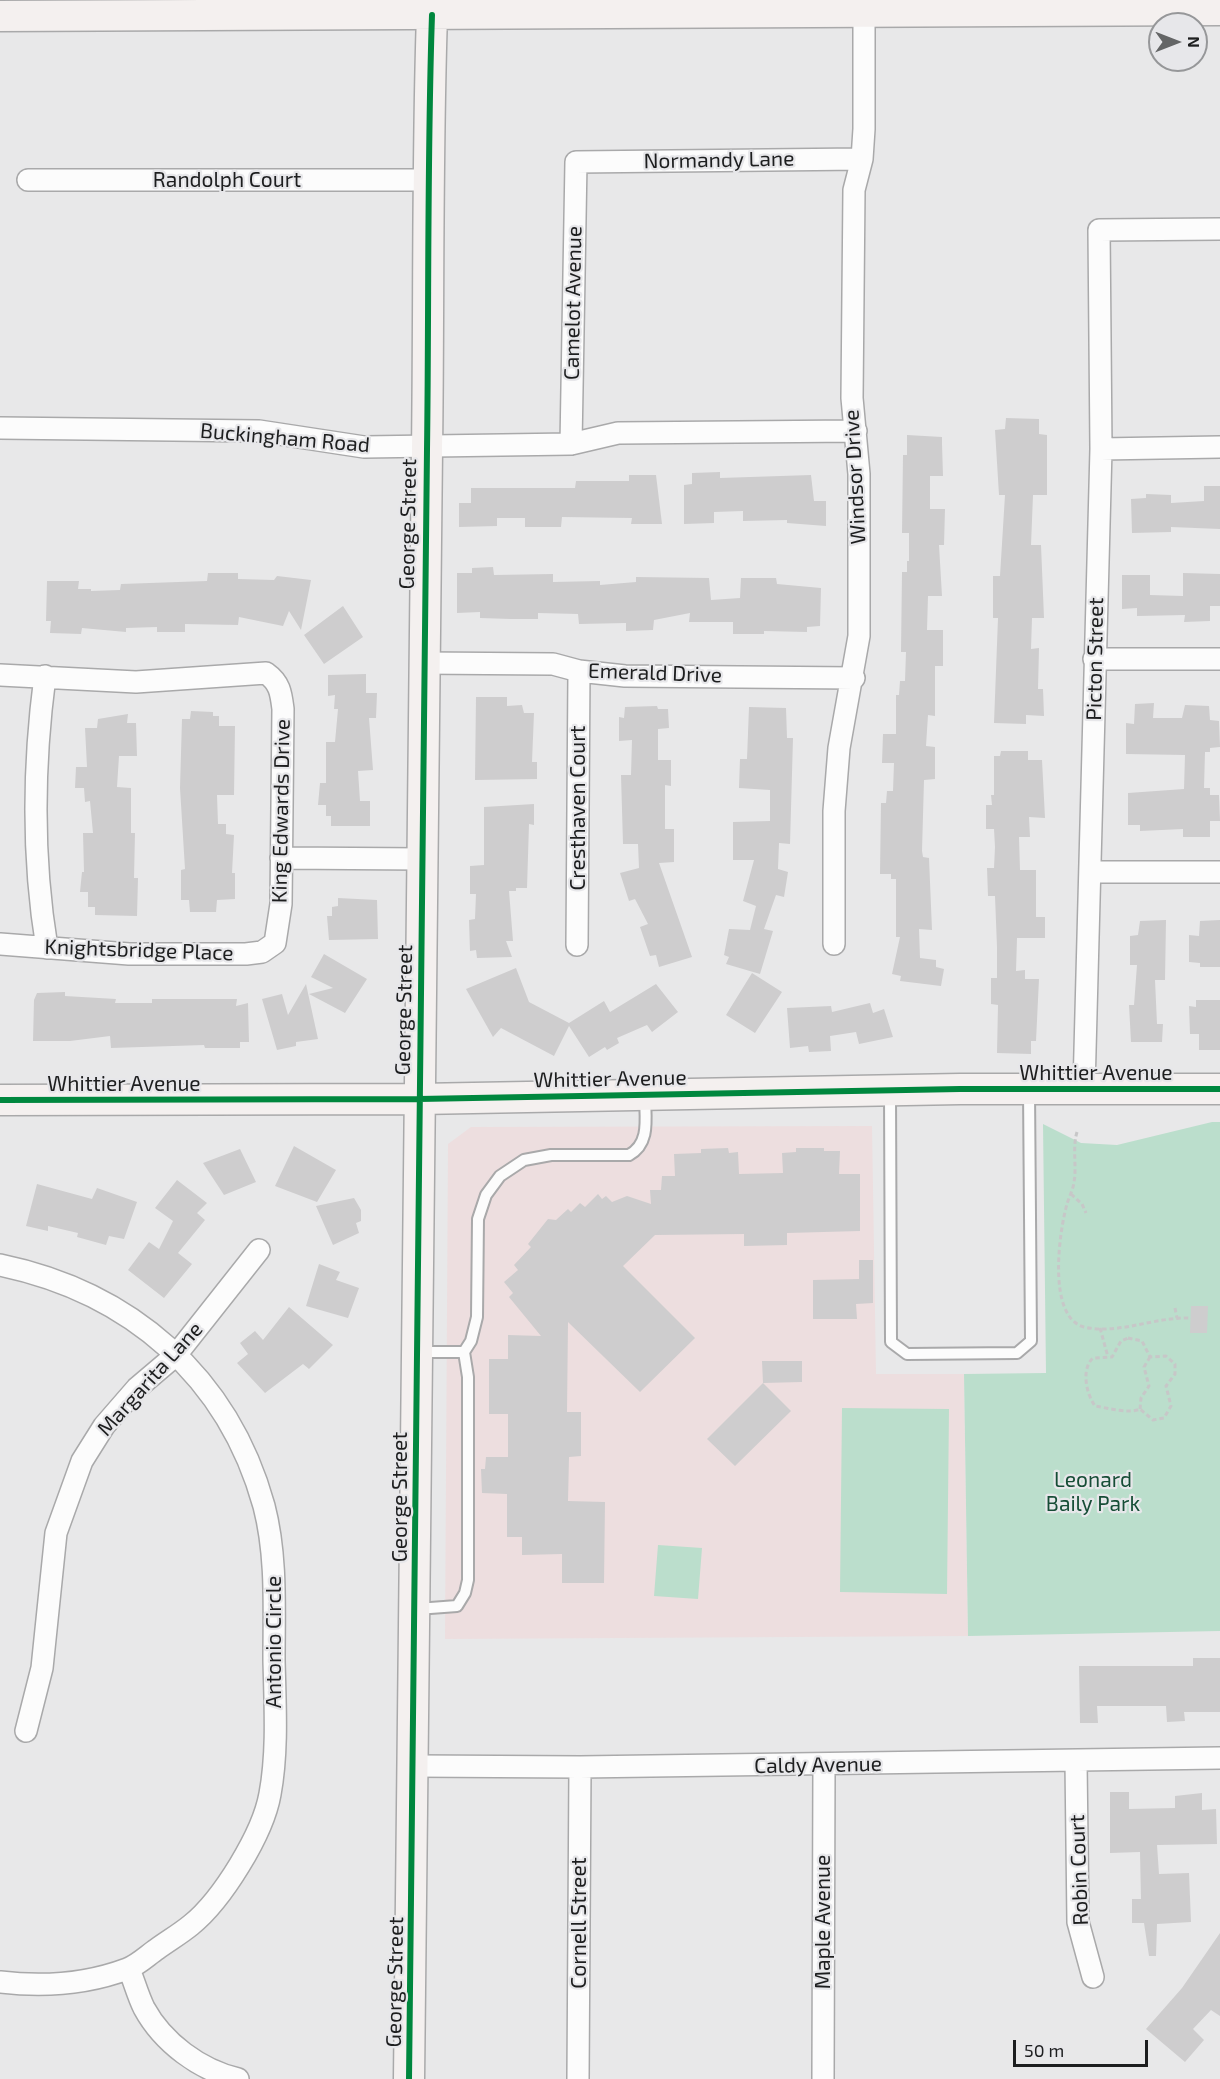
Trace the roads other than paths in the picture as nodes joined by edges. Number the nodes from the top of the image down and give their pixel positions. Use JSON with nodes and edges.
{"nodes":[{"id":1,"x":974,"y":4,"type":"edge"},
{"id":2,"x":327,"y":6,"type":"edge"},
{"id":3,"x":730,"y":6,"type":"edge"},
{"id":4,"x":864,"y":10,"type":"junction"},
{"id":5,"x":1220,"y":10,"type":"edge"},
{"id":6,"x":432,"y":15,"type":"junction"},
{"id":7,"x":0,"y":16,"type":"edge"},
{"id":8,"x":862,"y":159,"type":"junction"},
{"id":9,"x":576,"y":162,"type":"joint"},
{"id":10,"x":28,"y":180,"type":"dead end"},
{"id":11,"x":427,"y":180,"type":"junction"},
{"id":12,"x":1220,"y":229,"type":"edge"},
{"id":13,"x":0,"y":428,"type":"edge"},
{"id":14,"x":856,"y":431,"type":"junction"},
{"id":15,"x":571,"y":444,"type":"junction"},
{"id":16,"x":427,"y":447,"type":"junction"},
{"id":17,"x":1220,"y":447,"type":"edge"},
{"id":18,"x":1101,"y":448,"type":"junction"},
{"id":19,"x":1094,"y":659,"type":"junction"},
{"id":20,"x":1220,"y":659,"type":"edge"},
{"id":21,"x":421,"y":663,"type":"junction"},
{"id":22,"x":579,"y":671,"type":"junction"},
{"id":23,"x":0,"y":675,"type":"edge"},
{"id":24,"x":45,"y":676,"type":"junction"},
{"id":25,"x":854,"y":678,"type":"junction"},
{"id":26,"x":281,"y":858,"type":"junction"},
{"id":27,"x":423,"y":859,"type":"junction"},
{"id":28,"x":1090,"y":872,"type":"junction"},
{"id":29,"x":1220,"y":872,"type":"edge"},
{"id":30,"x":274,"y":943,"type":"joint"},
{"id":31,"x":0,"y":944,"type":"edge"},
{"id":32,"x":834,"y":944,"type":"dead end"},
{"id":33,"x":577,"y":945,"type":"dead end"},
{"id":34,"x":47,"y":948,"type":"junction"},
{"id":35,"x":1084,"y":1088,"type":"junction"},
{"id":36,"x":1029,"y":1089,"type":"junction"},
{"id":37,"x":1220,"y":1089,"type":"edge"},
{"id":38,"x":890,"y":1090,"type":"junction"},
{"id":39,"x":645,"y":1095,"type":"junction"},
{"id":40,"x":0,"y":1100,"type":"edge"},
{"id":41,"x":419,"y":1100,"type":"junction"},
{"id":42,"x":259,"y":1250,"type":"dead end"},
{"id":43,"x":0,"y":1265,"type":"edge"},
{"id":44,"x":417,"y":1352,"type":"junction"},
{"id":45,"x":464,"y":1352,"type":"junction"},
{"id":46,"x":176,"y":1355,"type":"junction"},
{"id":47,"x":416,"y":1609,"type":"junction"},
{"id":48,"x":26,"y":1731,"type":"dead end"},
{"id":49,"x":1220,"y":1758,"type":"edge"},
{"id":50,"x":1076,"y":1762,"type":"junction"},
{"id":51,"x":824,"y":1765,"type":"junction"},
{"id":52,"x":415,"y":1766,"type":"junction"},
{"id":53,"x":580,"y":1767,"type":"junction"},
{"id":54,"x":129,"y":1969,"type":"junction"},
{"id":55,"x":1093,"y":1977,"type":"dead end"},
{"id":56,"x":0,"y":1982,"type":"edge"},
{"id":57,"x":238,"y":2079,"type":"edge"},
{"id":58,"x":409,"y":2079,"type":"edge"},
{"id":59,"x":578,"y":2079,"type":"edge"},
{"id":60,"x":823,"y":2079,"type":"edge"}],
"edges":[{"from":1,"to":4,"type":"street"},
{"from":1,"to":5,"type":"street"},
{"from":2,"to":6,"type":"street"},
{"from":2,"to":7,"type":"street"},
{"from":3,"to":4,"type":"street"},
{"from":3,"to":6,"type":"street"},
{"from":4,"to":8,"type":"street","name":"Windsor Drive"},
{"from":6,"to":11,"type":"street","name":"George Street"},
{"from":8,"to":9,"type":"street","name":"Normandy Lane"},
{"from":8,"to":14,"type":"street","name":"Windsor Drive"},
{"from":9,"to":15,"type":"street","name":"Camelot Avenue"},
{"from":10,"to":11,"type":"street","name":"Randolph Court"},
{"from":11,"to":16,"type":"street","name":"George Street"},
{"from":12,"to":18,"type":"street","name":"Picton Street"},
{"from":13,"to":16,"type":"street","name":"Buckingham Road"},
{"from":14,"to":15,"type":"street","name":"Buckingham Road"},
{"from":14,"to":25,"type":"street","name":"Windsor Drive"},
{"from":15,"to":16,"type":"street","name":"Buckingham Road"},
{"from":16,"to":21,"type":"street","name":"George Street"},
{"from":17,"to":18,"type":"street"},
{"from":18,"to":19,"type":"street","name":"Picton Street"},
{"from":19,"to":20,"type":"street"},
{"from":19,"to":28,"type":"street","name":"Picton Street"},
{"from":21,"to":22,"type":"street","name":"Emerald Drive"},
{"from":21,"to":27,"type":"street","name":"George Street"},
{"from":22,"to":25,"type":"street","name":"Emerald Drive"},
{"from":22,"to":33,"type":"street","name":"Cresthaven Court"},
{"from":23,"to":24,"type":"street"},
{"from":24,"to":26,"type":"street","name":"King Edwards Drive"},
{"from":24,"to":34,"type":"street"},
{"from":25,"to":32,"type":"street","name":"Windsor Drive"},
{"from":26,"to":27,"type":"street"},
{"from":26,"to":30,"type":"street","name":"King Edwards Drive"},
{"from":27,"to":41,"type":"street","name":"George Street"},
{"from":28,"to":29,"type":"street"},
{"from":28,"to":35,"type":"street","name":"Picton Street"},
{"from":30,"to":34,"type":"street","name":"Knightsbridge Place"},
{"from":31,"to":34,"type":"street","name":"Knightsbridge Place"},
{"from":35,"to":36,"type":"street","name":"Whittier Avenue"},
{"from":35,"to":37,"type":"street","name":"Whittier Avenue"},
{"from":36,"to":38,"type":"street","name":"Whittier Avenue"},
{"from":36,"to":38,"type":"lane"},
{"from":38,"to":39,"type":"street","name":"Whittier Avenue"},
{"from":39,"to":41,"type":"street","name":"Whittier Avenue"},
{"from":39,"to":45,"type":"lane"},
{"from":40,"to":41,"type":"street","name":"Whittier Avenue"},
{"from":41,"to":44,"type":"street","name":"George Street"},
{"from":42,"to":46,"type":"street","name":"Margarita Lane"},
{"from":43,"to":46,"type":"street","name":"Antonio Circle"},
{"from":44,"to":45,"type":"lane"},
{"from":44,"to":47,"type":"street","name":"George Street"},
{"from":45,"to":47,"type":"lane"},
{"from":46,"to":48,"type":"street","name":"Margarita Lane"},
{"from":46,"to":54,"type":"street","name":"Antonio Circle"},
{"from":47,"to":52,"type":"street","name":"George Street"},
{"from":49,"to":50,"type":"street","name":"Caldy Avenue"},
{"from":50,"to":51,"type":"street","name":"Caldy Avenue"},
{"from":50,"to":55,"type":"street","name":"Robin Court"},
{"from":51,"to":53,"type":"street","name":"Caldy Avenue"},
{"from":51,"to":60,"type":"street","name":"Maple Avenue"},
{"from":52,"to":53,"type":"street","name":"Caldy Avenue"},
{"from":52,"to":58,"type":"street","name":"George Street"},
{"from":53,"to":59,"type":"street","name":"Cornell Street"},
{"from":54,"to":56,"type":"street","name":"Antonio Circle"},
{"from":54,"to":57,"type":"street"}]}
